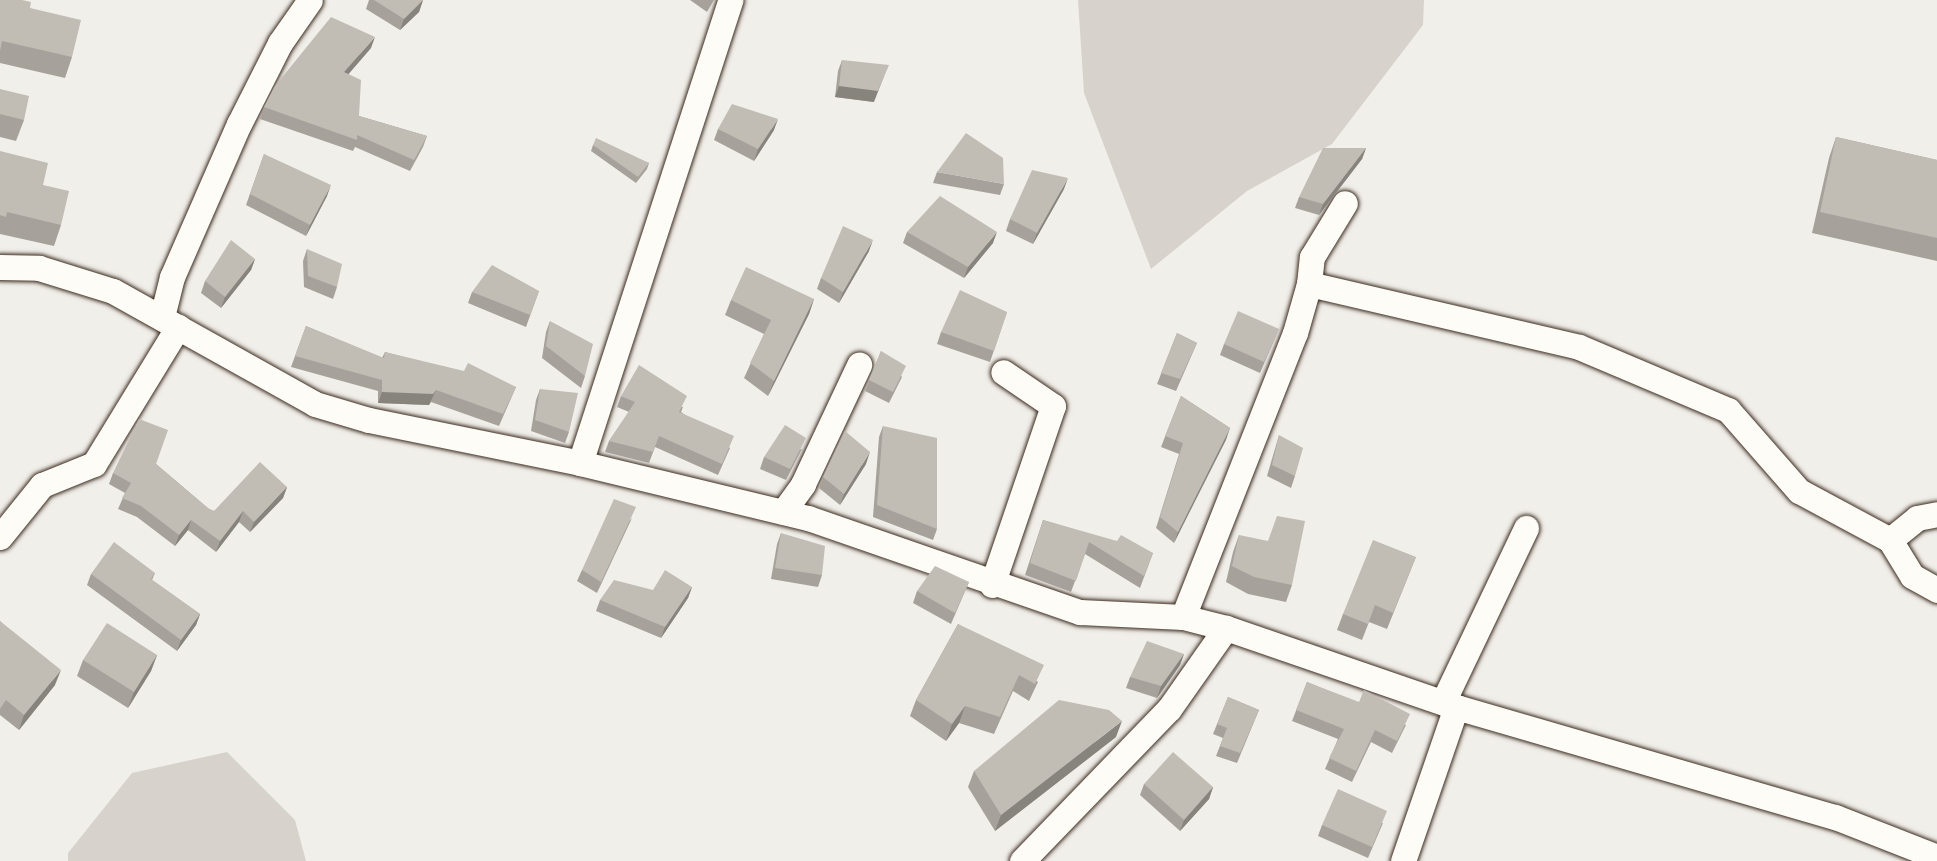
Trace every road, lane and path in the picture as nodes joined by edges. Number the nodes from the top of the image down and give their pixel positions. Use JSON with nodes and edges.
{"nodes":[{"id":1,"x":310,"y":0,"type":"edge"},
{"id":2,"x":730,"y":0,"type":"edge"},
{"id":3,"x":1345,"y":204,"type":"dead end"},
{"id":4,"x":0,"y":267,"type":"edge"},
{"id":5,"x":1309,"y":284,"type":"junction"},
{"id":6,"x":170,"y":322,"type":"junction"},
{"id":7,"x":859,"y":364,"type":"dead end"},
{"id":8,"x":1003,"y":372,"type":"dead end"},
{"id":9,"x":580,"y":464,"type":"junction"},
{"id":10,"x":783,"y":512,"type":"junction"},
{"id":11,"x":1937,"y":514,"type":"edge"},
{"id":12,"x":1526,"y":528,"type":"dead end"},
{"id":13,"x":0,"y":537,"type":"edge"},
{"id":14,"x":1890,"y":540,"type":"junction"},
{"id":15,"x":992,"y":584,"type":"junction"},
{"id":16,"x":1937,"y":590,"type":"edge"},
{"id":17,"x":1183,"y":617,"type":"junction"},
{"id":18,"x":1226,"y":628,"type":"junction"},
{"id":19,"x":1450,"y":704,"type":"junction"},
{"id":20,"x":1937,"y":857,"type":"edge"},
{"id":21,"x":1022,"y":861,"type":"edge"},
{"id":22,"x":1403,"y":861,"type":"edge"}],
"edges":[{"from":1,"to":6,"type":"street"},
{"from":2,"to":9,"type":"street"},
{"from":3,"to":5,"type":"street"},
{"from":4,"to":6,"type":"street"},
{"from":5,"to":14,"type":"street"},
{"from":5,"to":17,"type":"street"},
{"from":6,"to":9,"type":"street"},
{"from":6,"to":13,"type":"street"},
{"from":7,"to":10,"type":"street"},
{"from":8,"to":15,"type":"street"},
{"from":9,"to":10,"type":"street"},
{"from":10,"to":15,"type":"street"},
{"from":11,"to":14,"type":"street"},
{"from":12,"to":19,"type":"street"},
{"from":14,"to":16,"type":"street"},
{"from":15,"to":17,"type":"street"},
{"from":17,"to":18,"type":"street"},
{"from":18,"to":19,"type":"street"},
{"from":18,"to":21,"type":"street"},
{"from":19,"to":20,"type":"street"},
{"from":19,"to":22,"type":"street"}]}
